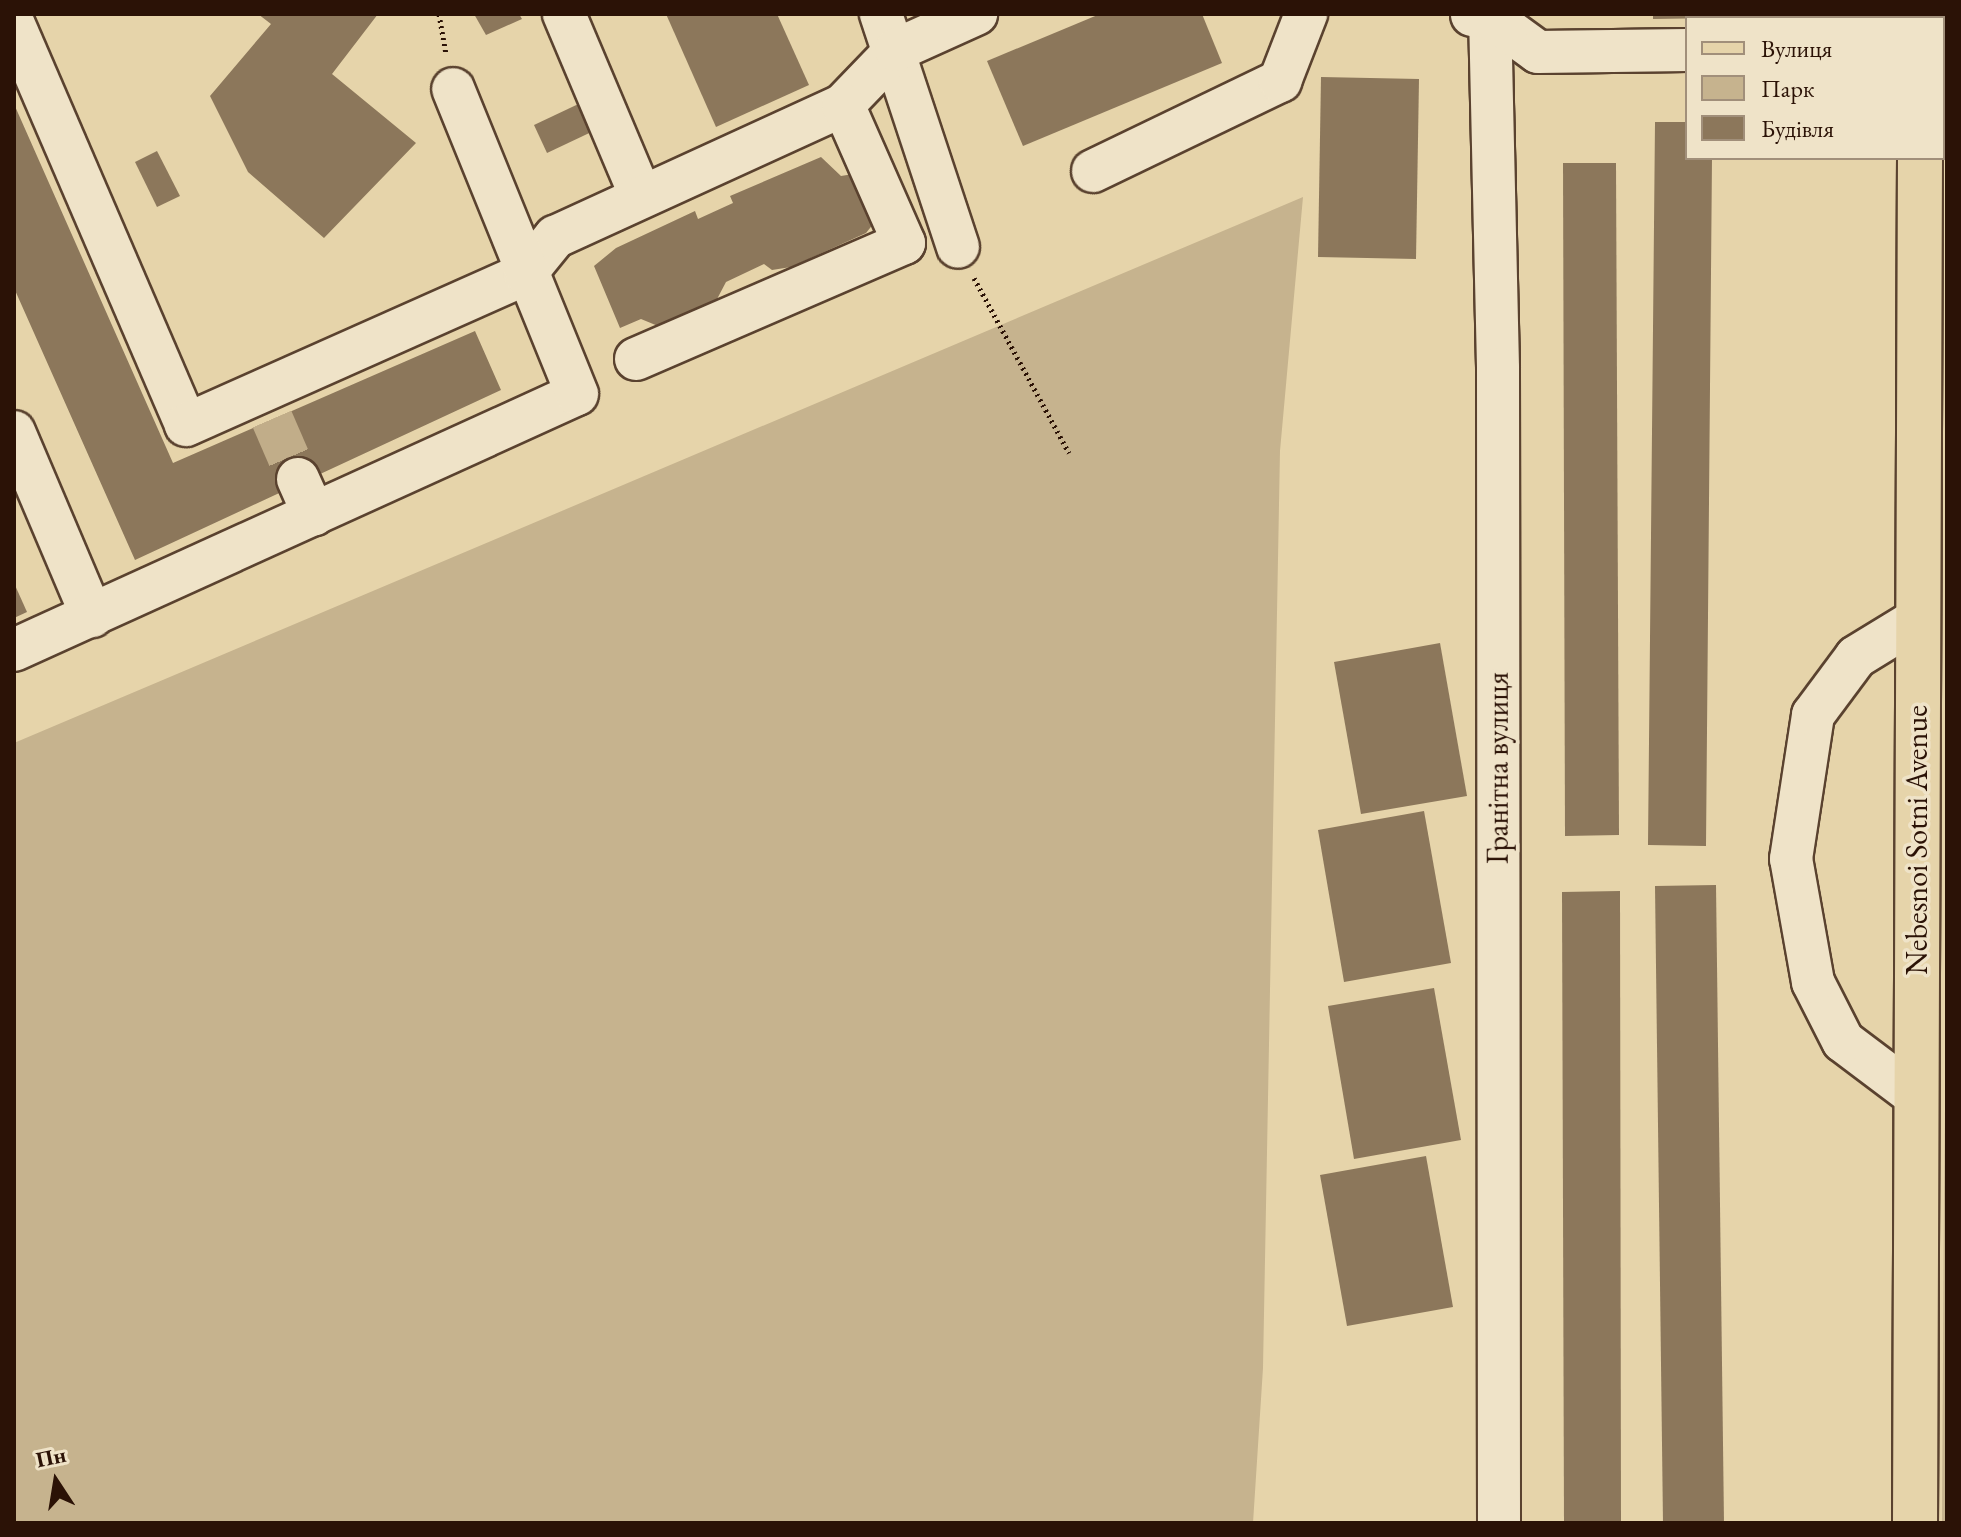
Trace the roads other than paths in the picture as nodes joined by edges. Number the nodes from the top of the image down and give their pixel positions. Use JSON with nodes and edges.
{"nodes":[{"id":1,"x":564,"y":14,"type":"edge"},
{"id":2,"x":976,"y":14,"type":"edge"},
{"id":3,"x":1306,"y":14,"type":"edge"},
{"id":4,"x":1481,"y":15,"type":"edge"},
{"id":5,"x":14,"y":25,"type":"edge"},
{"id":6,"x":888,"y":32,"type":"edge"},
{"id":7,"x":1685,"y":50,"type":"edge"},
{"id":8,"x":453,"y":89,"type":"dead end"},
{"id":9,"x":843,"y":105,"type":"junction"},
{"id":10,"x":1920,"y":160,"type":"edge"},
{"id":11,"x":1093,"y":171,"type":"dead end"},
{"id":12,"x":641,"y":196,"type":"junction"},
{"id":13,"x":958,"y":247,"type":"road end"},
{"id":14,"x":525,"y":274,"type":"junction"},
{"id":15,"x":636,"y":359,"type":"dead end"},
{"id":16,"x":14,"y":432,"type":"edge"},
{"id":17,"x":92,"y":616,"type":"junction"},
{"id":18,"x":1918,"y":619,"type":"junction"},
{"id":19,"x":14,"y":650,"type":"edge"},
{"id":20,"x":1916,"y":1096,"type":"junction"},
{"id":21,"x":1499,"y":1523,"type":"edge"},
{"id":22,"x":1915,"y":1523,"type":"edge"}],
"edges":[{"from":1,"to":12,"type":"street"},
{"from":2,"to":6,"type":"street"},
{"from":3,"to":11,"type":"street"},
{"from":4,"to":7,"type":"street"},
{"from":4,"to":21,"type":"street","name":"Гранітна вулиця"},
{"from":5,"to":14,"type":"street"},
{"from":6,"to":9,"type":"street"},
{"from":6,"to":13,"type":"street"},
{"from":8,"to":14,"type":"street"},
{"from":9,"to":12,"type":"street"},
{"from":9,"to":15,"type":"street"},
{"from":10,"to":18,"type":"main road","name":"Nebesnoi Sotni Avenue"},
{"from":12,"to":14,"type":"street"},
{"from":14,"to":17,"type":"street"},
{"from":16,"to":17,"type":"street"},
{"from":17,"to":19,"type":"street"},
{"from":18,"to":20,"type":"main road","name":"Nebesnoi Sotni Avenue"},
{"from":18,"to":20,"type":"street"},
{"from":20,"to":22,"type":"main road","name":"Nebesnoi Sotni Avenue"}]}
